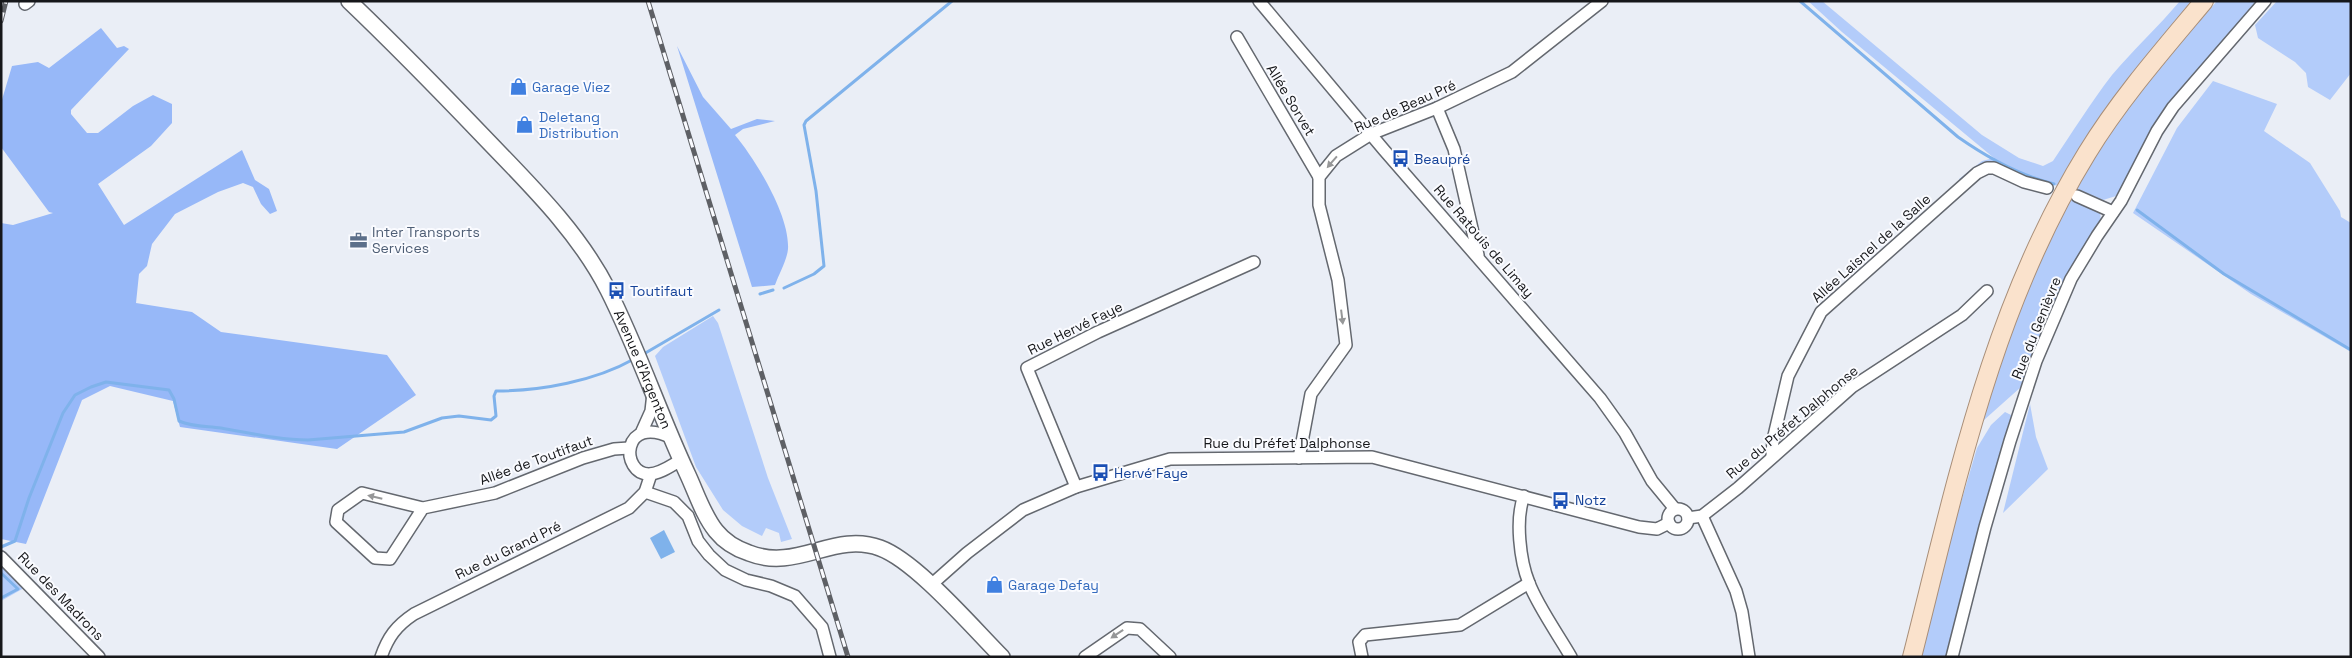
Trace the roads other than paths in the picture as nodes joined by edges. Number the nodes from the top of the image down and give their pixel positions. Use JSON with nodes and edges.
{"nodes":[{"id":1,"x":349,"y":1,"type":"edge"},
{"id":2,"x":1259,"y":1,"type":"edge"},
{"id":3,"x":1602,"y":1,"type":"edge"},
{"id":4,"x":2204,"y":1,"type":"edge"},
{"id":5,"x":2264,"y":1,"type":"edge"},
{"id":6,"x":1237,"y":37,"type":"dead end"},
{"id":7,"x":1437,"y":108,"type":"junction"},
{"id":8,"x":1371,"y":134,"type":"junction"},
{"id":9,"x":1319,"y":177,"type":"junction"},
{"id":10,"x":2047,"y":188,"type":"dead end"},
{"id":11,"x":2077,"y":196,"type":"dead end"},
{"id":12,"x":2114,"y":212,"type":"junction"},
{"id":13,"x":1478,"y":256,"type":"junction"},
{"id":14,"x":1254,"y":262,"type":"dead end"},
{"id":15,"x":1987,"y":291,"type":"dead end"},
{"id":16,"x":653,"y":392,"type":"junction"},
{"id":17,"x":642,"y":432,"type":"junction"},
{"id":18,"x":672,"y":438,"type":"junction"},
{"id":19,"x":629,"y":448,"type":"junction"},
{"id":20,"x":1772,"y":456,"type":"junction"},
{"id":21,"x":1299,"y":458,"type":"junction"},
{"id":22,"x":681,"y":460,"type":"junction"},
{"id":23,"x":651,"y":474,"type":"junction"},
{"id":24,"x":1076,"y":487,"type":"junction"},
{"id":25,"x":645,"y":492,"type":"junction"},
{"id":26,"x":1524,"y":496,"type":"junction"},
{"id":27,"x":423,"y":508,"type":"junction"},
{"id":28,"x":1675,"y":510,"type":"junction"},
{"id":29,"x":1702,"y":516,"type":"junction"},
{"id":30,"x":1688,"y":518,"type":"junction"},
{"id":31,"x":1669,"y":522,"type":"junction"},
{"id":32,"x":1,"y":557,"type":"edge"},
{"id":33,"x":1529,"y":584,"type":"junction"},
{"id":34,"x":931,"y":585,"type":"junction"},
{"id":35,"x":98,"y":657,"type":"edge"},
{"id":36,"x":381,"y":657,"type":"edge"},
{"id":37,"x":830,"y":657,"type":"edge"},
{"id":38,"x":1002,"y":657,"type":"edge"},
{"id":39,"x":1085,"y":657,"type":"edge"},
{"id":40,"x":1170,"y":657,"type":"edge"},
{"id":41,"x":1362,"y":657,"type":"edge"},
{"id":42,"x":1571,"y":657,"type":"edge"},
{"id":43,"x":1749,"y":657,"type":"edge"},
{"id":44,"x":1912,"y":657,"type":"edge"},
{"id":45,"x":1952,"y":657,"type":"edge"}],
"edges":[{"from":1,"to":16,"type":"main road","name":"Avenue d'Argenton"},
{"from":2,"to":8,"type":"street","name":"Rue Ratouis de Limay"},
{"from":3,"to":7,"type":"street","name":"Rue de Beau Pré"},
{"from":4,"to":44,"type":"main road"},
{"from":5,"to":12,"type":"street","name":"Rue du Genièvre"},
{"from":6,"to":9,"type":"street","name":"Allée Sorvet"},
{"from":7,"to":8,"type":"street","name":"Rue de Beau Pré"},
{"from":7,"to":13,"type":"street"},
{"from":8,"to":9,"type":"street","name":"Rue de Beau Pré","one_way":true},
{"from":8,"to":13,"type":"street","name":"Rue Ratouis de Limay"},
{"from":9,"to":21,"type":"street","one_way":true},
{"from":10,"to":20,"type":"street","name":"Allée Laisnel de la Salle"},
{"from":11,"to":12,"type":"street"},
{"from":12,"to":45,"type":"street","name":"Rue du Genièvre"},
{"from":13,"to":28,"type":"street","name":"Rue Ratouis de Limay"},
{"from":14,"to":24,"type":"street","name":"Rue Hervé Faye"},
{"from":15,"to":20,"type":"street","name":"Rue du Préfet Dalphonse"},
{"from":16,"to":17,"type":"street"},
{"from":16,"to":18,"type":"main road","name":"Avenue d'Argenton"},
{"from":17,"to":18,"type":"street"},
{"from":17,"to":19,"type":"street"},
{"from":18,"to":22,"type":"main road","name":"Avenue d'Argenton"},
{"from":19,"to":23,"type":"street"},
{"from":19,"to":27,"type":"street","name":"Allée de Toutifaut"},
{"from":20,"to":29,"type":"street","name":"Rue du Préfet Dalphonse"},
{"from":21,"to":24,"type":"street","name":"Rue du Préfet Dalphonse"},
{"from":21,"to":26,"type":"street","name":"Rue du Préfet Dalphonse"},
{"from":22,"to":23,"type":"street"},
{"from":22,"to":34,"type":"main road","name":"Avenue d'Argenton"},
{"from":23,"to":25,"type":"street","name":"Rue du Grand Pré"},
{"from":24,"to":34,"type":"street","name":"Rue du Préfet Dalphonse"},
{"from":25,"to":36,"type":"street","name":"Rue du Grand Pré"},
{"from":25,"to":37,"type":"street"},
{"from":26,"to":31,"type":"street","name":"Rue du Préfet Dalphonse"},
{"from":26,"to":33,"type":"street"},
{"from":27,"to":27,"type":"street","name":"Allée de Toutifaut","one_way":true},
{"from":28,"to":30,"type":"street"},
{"from":28,"to":31,"type":"street"},
{"from":29,"to":30,"type":"street"},
{"from":29,"to":43,"type":"street"},
{"from":30,"to":31,"type":"street"},
{"from":32,"to":35,"type":"street","name":"Rue des Madrons"},
{"from":33,"to":41,"type":"street"},
{"from":33,"to":42,"type":"street"},
{"from":34,"to":38,"type":"main road","name":"Avenue d'Argenton"},
{"from":40,"to":39,"type":"street","one_way":true}]}
